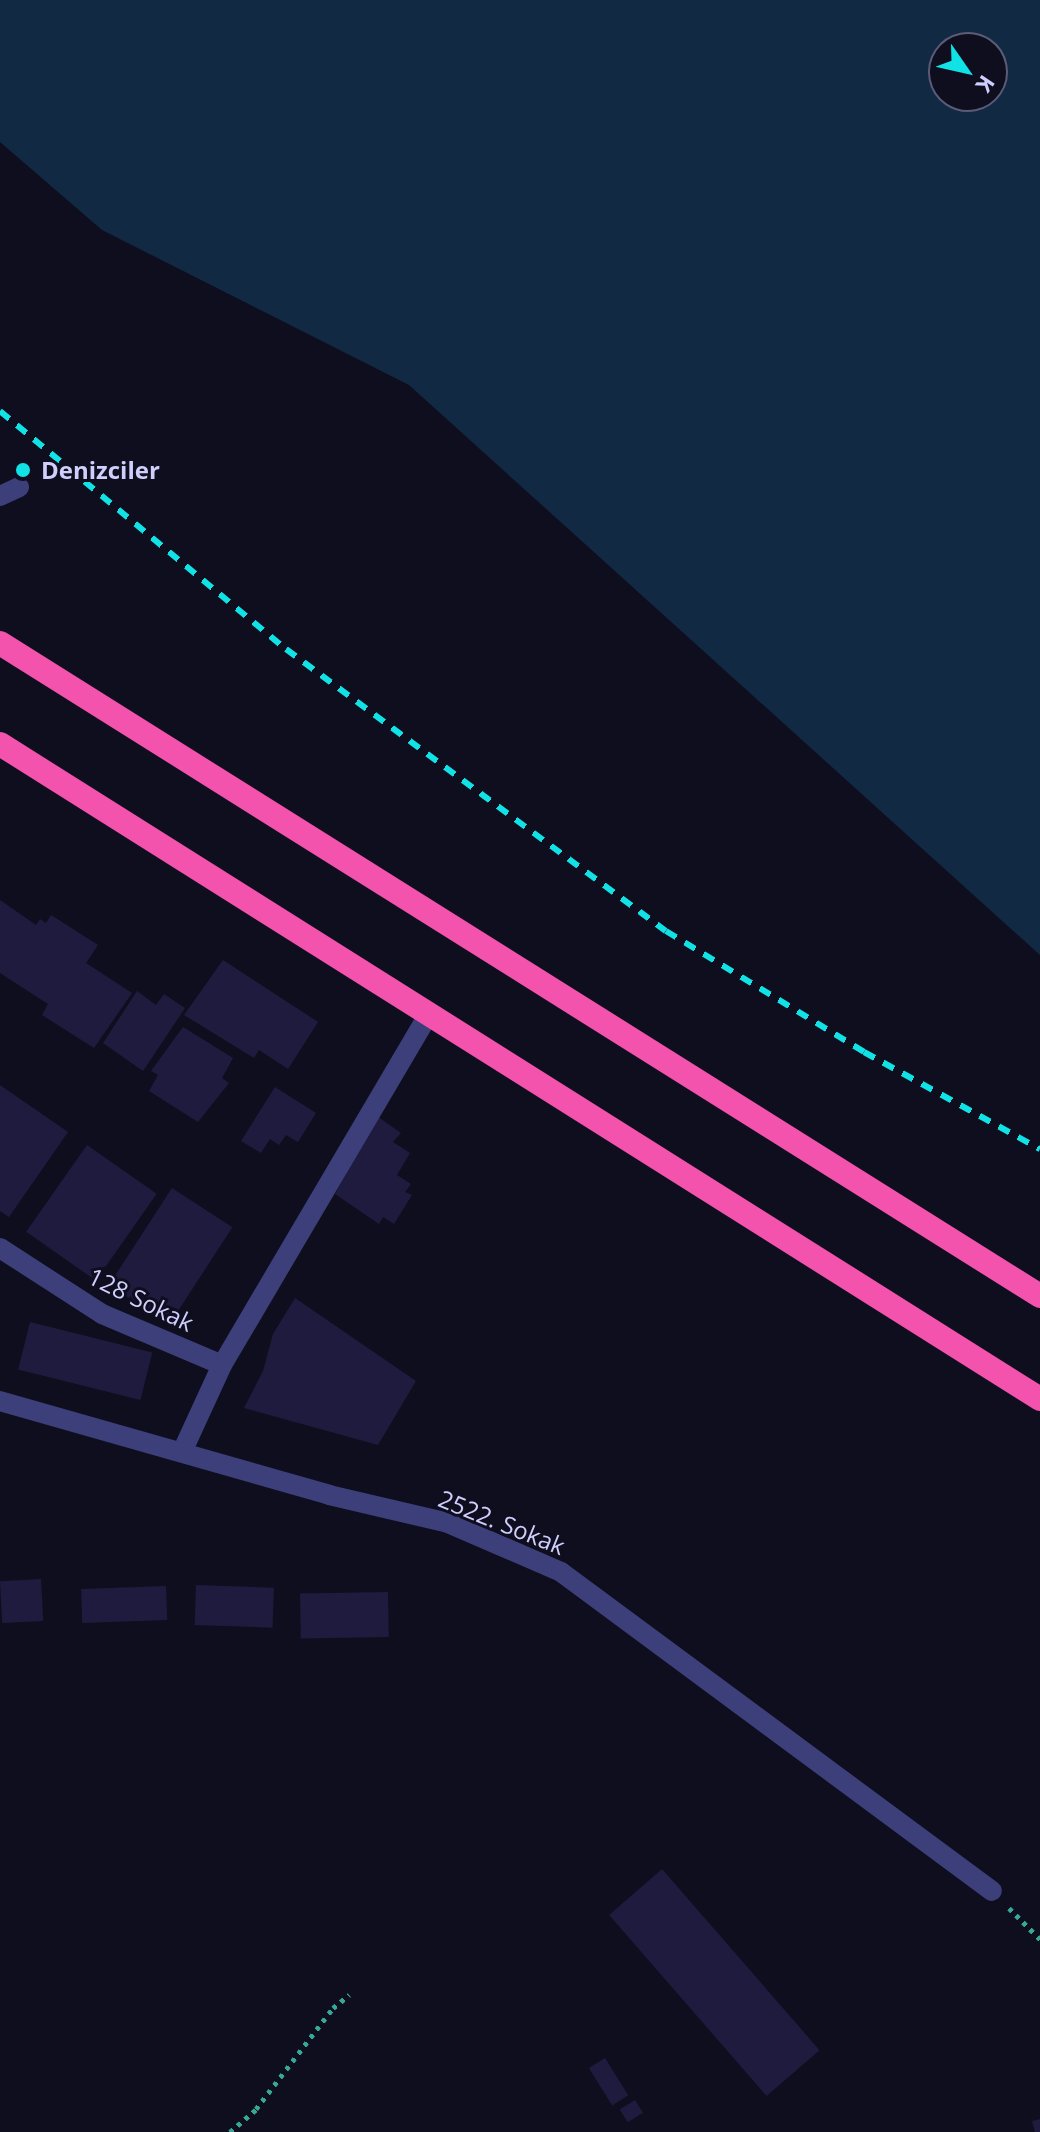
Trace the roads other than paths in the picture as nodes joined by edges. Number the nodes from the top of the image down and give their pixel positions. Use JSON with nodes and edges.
{"nodes":[{"id":1,"x":0,"y":643,"type":"edge"},
{"id":2,"x":0,"y":744,"type":"edge"},
{"id":3,"x":429,"y":1014,"type":"junction"},
{"id":4,"x":0,"y":1248,"type":"edge"},
{"id":5,"x":1040,"y":1296,"type":"edge"},
{"id":6,"x":222,"y":1365,"type":"junction"},
{"id":7,"x":1040,"y":1399,"type":"edge"},
{"id":8,"x":0,"y":1401,"type":"edge"},
{"id":9,"x":182,"y":1452,"type":"junction"},
{"id":10,"x":992,"y":1891,"type":"road end"}],
"edges":[{"from":1,"to":5,"type":"highway"},
{"from":2,"to":3,"type":"highway"},
{"from":3,"to":6,"type":"street"},
{"from":3,"to":7,"type":"highway"},
{"from":4,"to":6,"type":"street","name":"128 Sokak"},
{"from":6,"to":9,"type":"street"},
{"from":8,"to":9,"type":"street","name":"2522. Sokak"},
{"from":9,"to":10,"type":"street","name":"2522. Sokak"}]}
